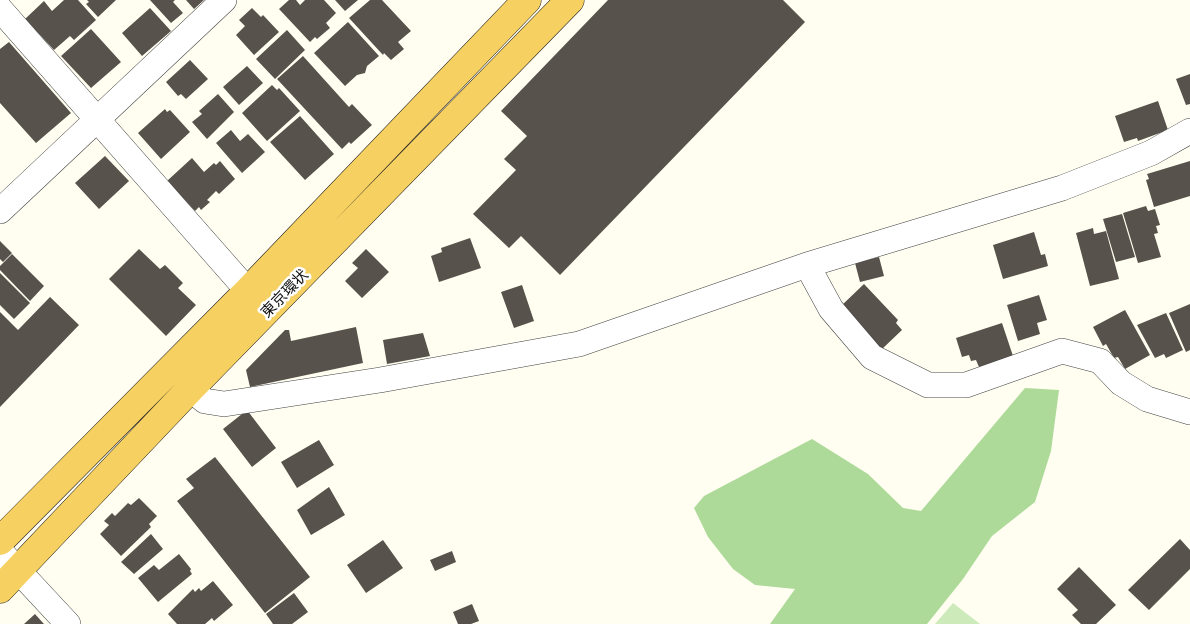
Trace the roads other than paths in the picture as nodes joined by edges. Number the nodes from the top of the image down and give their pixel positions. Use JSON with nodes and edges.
{"nodes":[{"id":1,"x":224,"y":0,"type":"edge"},
{"id":2,"x":527,"y":0,"type":"edge"},
{"id":3,"x":570,"y":0,"type":"edge"},
{"id":4,"x":8,"y":8,"type":"edge"},
{"id":5,"x":98,"y":118,"type":"junction"},
{"id":6,"x":1190,"y":132,"type":"edge"},
{"id":7,"x":0,"y":211,"type":"edge"},
{"id":8,"x":806,"y":265,"type":"junction"},
{"id":9,"x":248,"y":290,"type":"junction"},
{"id":10,"x":190,"y":389,"type":"junction"},
{"id":11,"x":1190,"y":412,"type":"edge"},
{"id":12,"x":0,"y":540,"type":"edge"},
{"id":13,"x":6,"y":570,"type":"edge"},
{"id":14,"x":68,"y":624,"type":"edge"}],
"edges":[{"from":1,"to":5,"type":"street"},
{"from":2,"to":9,"type":"highway","name":"東京環状"},
{"from":3,"to":10,"type":"highway","name":"東京環状"},
{"from":4,"to":5,"type":"street"},
{"from":5,"to":7,"type":"street"},
{"from":5,"to":9,"type":"street"},
{"from":6,"to":8,"type":"street"},
{"from":8,"to":10,"type":"street"},
{"from":8,"to":11,"type":"street"},
{"from":9,"to":12,"type":"highway","name":"東京環状"},
{"from":10,"to":13,"type":"highway","name":"東京環状"},
{"from":13,"to":14,"type":"street"}]}
